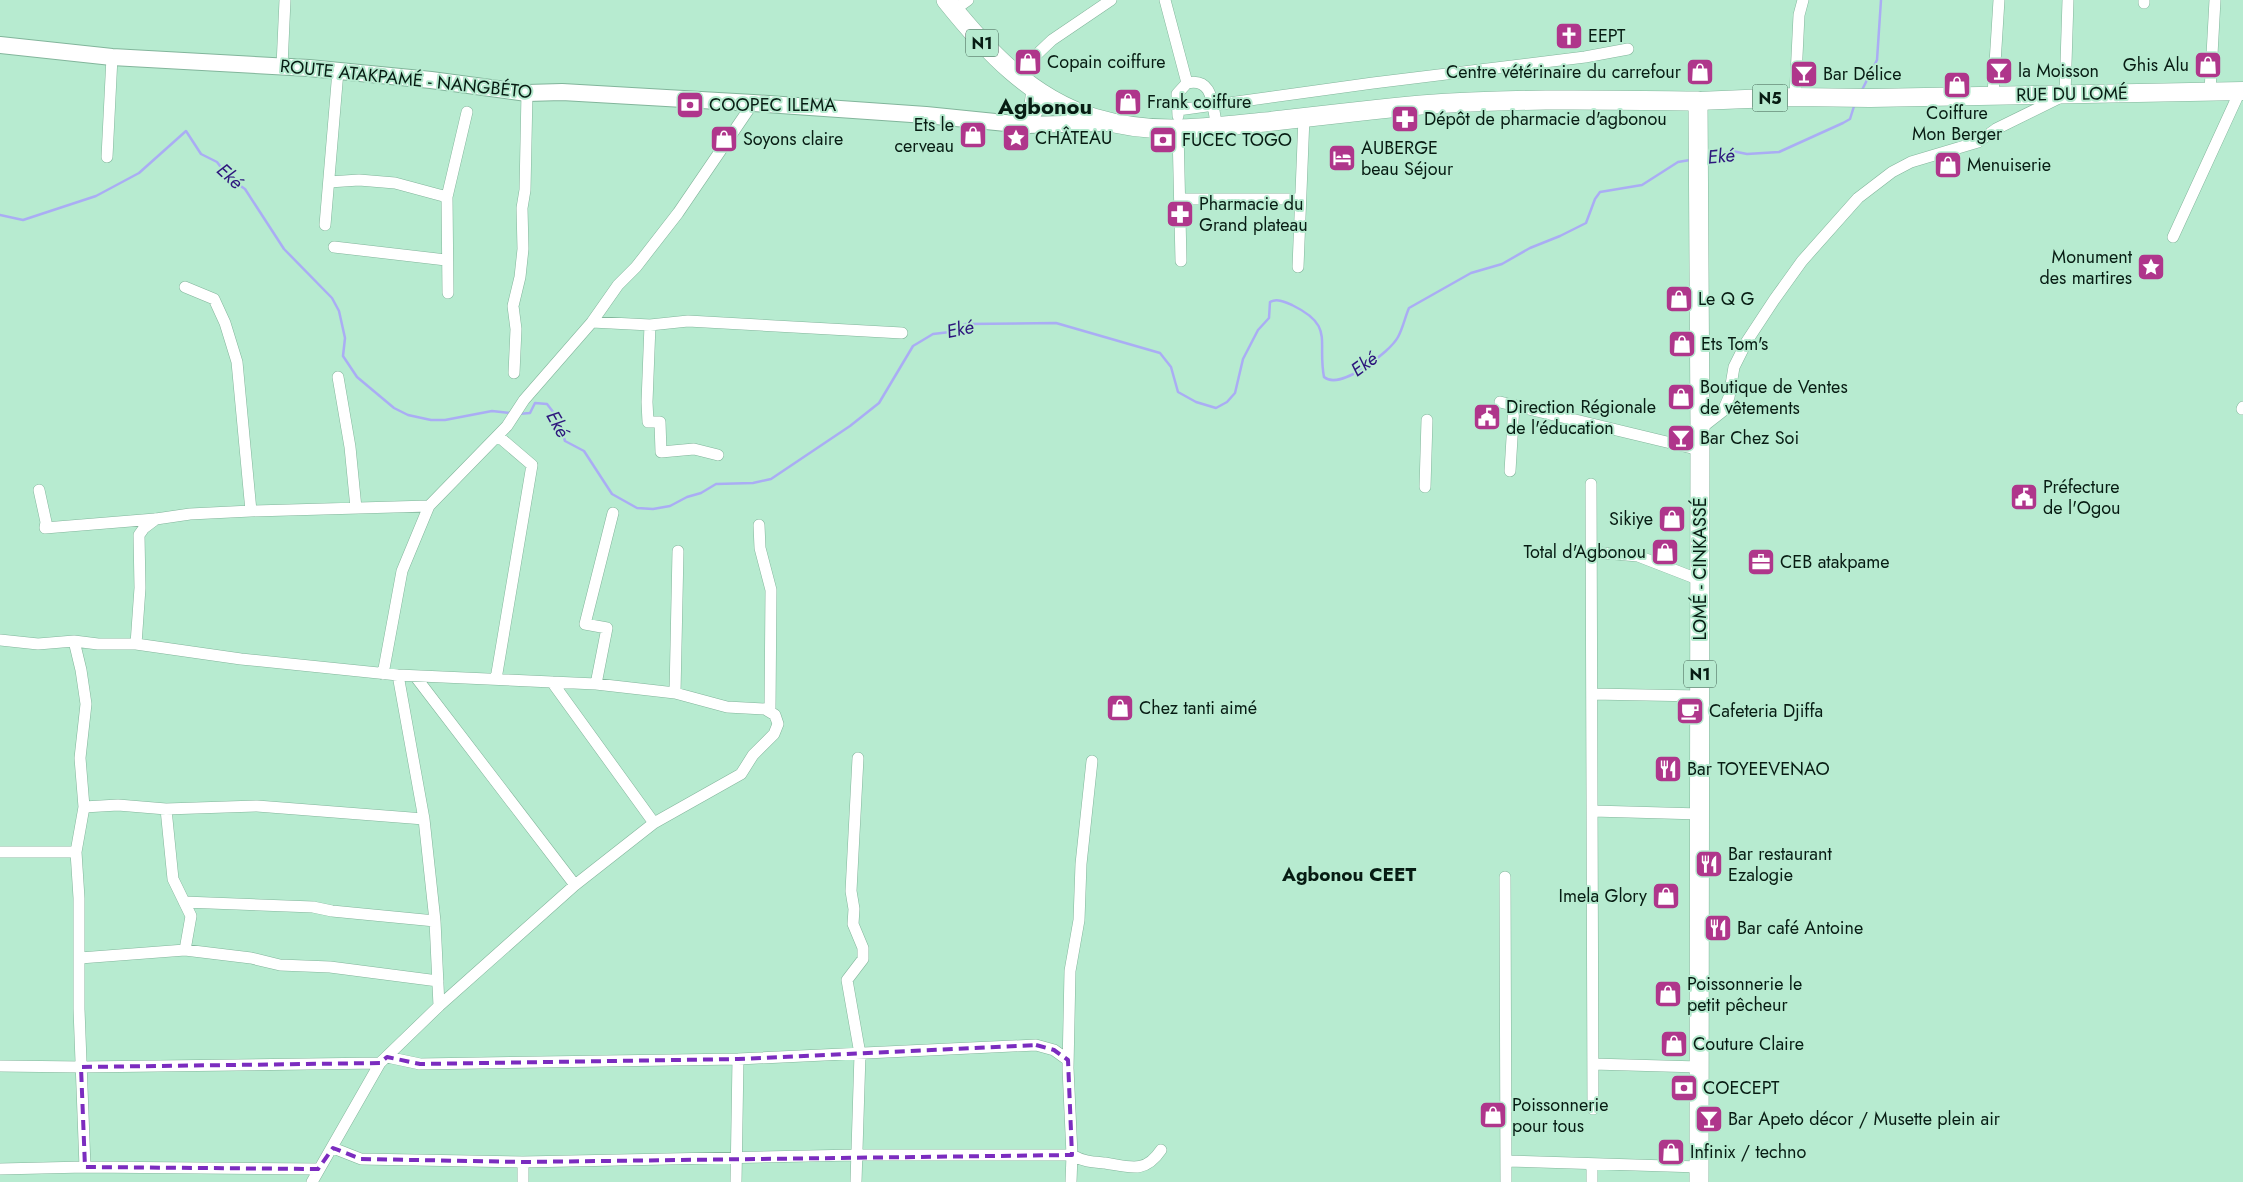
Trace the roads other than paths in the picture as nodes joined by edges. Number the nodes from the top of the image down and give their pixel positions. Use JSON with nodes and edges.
{"nodes":[{"id":1,"x":285,"y":0,"type":"edge"},
{"id":2,"x":1111,"y":0,"type":"edge"},
{"id":3,"x":1164,"y":0,"type":"edge"},
{"id":4,"x":1802,"y":0,"type":"edge"},
{"id":5,"x":1999,"y":0,"type":"edge"},
{"id":6,"x":2068,"y":0,"type":"edge"},
{"id":7,"x":2216,"y":0,"type":"edge"},
{"id":8,"x":956,"y":4,"type":"edge"},
{"id":9,"x":0,"y":45,"type":"edge"},
{"id":10,"x":1628,"y":49,"type":"dead end"},
{"id":11,"x":112,"y":57,"type":"junction"},
{"id":12,"x":282,"y":66,"type":"junction"},
{"id":13,"x":338,"y":71,"type":"junction"},
{"id":14,"x":1025,"y":82,"type":"junction"},
{"id":15,"x":1187,"y":83,"type":"junction"},
{"id":16,"x":2210,"y":91,"type":"junction"},
{"id":17,"x":2242,"y":91,"type":"edge"},
{"id":18,"x":527,"y":93,"type":"junction"},
{"id":19,"x":1993,"y":95,"type":"junction"},
{"id":20,"x":2065,"y":95,"type":"junction"},
{"id":21,"x":1795,"y":97,"type":"junction"},
{"id":22,"x":1698,"y":101,"type":"junction"},
{"id":23,"x":753,"y":104,"type":"junction"},
{"id":24,"x":467,"y":112,"type":"dead end"},
{"id":25,"x":1214,"y":114,"type":"junction"},
{"id":26,"x":1304,"y":117,"type":"junction"},
{"id":27,"x":1178,"y":121,"type":"junction"},
{"id":28,"x":1112,"y":123,"type":"junction"},
{"id":29,"x":1025,"y":125,"type":"junction"},
{"id":30,"x":1236,"y":125,"type":"junction"},
{"id":31,"x":107,"y":157,"type":"dead end"},
{"id":32,"x":329,"y":182,"type":"junction"},
{"id":33,"x":447,"y":197,"type":"junction"},
{"id":34,"x":1180,"y":199,"type":"junction"},
{"id":35,"x":1300,"y":199,"type":"junction"},
{"id":36,"x":325,"y":225,"type":"dead end"},
{"id":37,"x":2173,"y":236,"type":"dead end"},
{"id":38,"x":334,"y":247,"type":"dead end"},
{"id":39,"x":446,"y":260,"type":"junction"},
{"id":40,"x":1181,"y":261,"type":"dead end"},
{"id":41,"x":1298,"y":267,"type":"dead end"},
{"id":42,"x":185,"y":287,"type":"dead end"},
{"id":43,"x":448,"y":293,"type":"dead end"},
{"id":44,"x":592,"y":322,"type":"junction"},
{"id":45,"x":650,"y":325,"type":"junction"},
{"id":46,"x":902,"y":333,"type":"dead end"},
{"id":47,"x":514,"y":373,"type":"dead end"},
{"id":48,"x":338,"y":377,"type":"dead end"},
{"id":49,"x":1500,"y":402,"type":"dead end"},
{"id":50,"x":1514,"y":405,"type":"junction"},
{"id":51,"x":1428,"y":420,"type":"dead end"},
{"id":52,"x":1700,"y":429,"type":"junction"},
{"id":53,"x":498,"y":436,"type":"junction"},
{"id":54,"x":1700,"y":450,"type":"junction"},
{"id":55,"x":718,"y":455,"type":"dead end"},
{"id":56,"x":1510,"y":471,"type":"dead end"},
{"id":57,"x":1592,"y":484,"type":"dead end"},
{"id":58,"x":1425,"y":487,"type":"dead end"},
{"id":59,"x":39,"y":490,"type":"dead end"},
{"id":60,"x":429,"y":506,"type":"junction"},
{"id":61,"x":356,"y":508,"type":"junction"},
{"id":62,"x":251,"y":511,"type":"junction"},
{"id":63,"x":613,"y":513,"type":"dead end"},
{"id":64,"x":156,"y":519,"type":"junction"},
{"id":65,"x":759,"y":524,"type":"dead end"},
{"id":66,"x":678,"y":550,"type":"dead end"},
{"id":67,"x":1592,"y":552,"type":"junction"},
{"id":68,"x":1700,"y":580,"type":"junction"},
{"id":69,"x":0,"y":640,"type":"edge"},
{"id":70,"x":74,"y":641,"type":"junction"},
{"id":71,"x":136,"y":644,"type":"junction"},
{"id":72,"x":384,"y":674,"type":"junction"},
{"id":73,"x":398,"y":675,"type":"junction"},
{"id":74,"x":415,"y":676,"type":"junction"},
{"id":75,"x":496,"y":679,"type":"junction"},
{"id":76,"x":552,"y":682,"type":"junction"},
{"id":77,"x":596,"y":684,"type":"junction"},
{"id":78,"x":675,"y":693,"type":"junction"},
{"id":79,"x":1592,"y":694,"type":"junction"},
{"id":80,"x":1700,"y":696,"type":"junction"},
{"id":81,"x":770,"y":708,"type":"dead end"},
{"id":82,"x":858,"y":758,"type":"dead end"},
{"id":83,"x":1092,"y":761,"type":"dead end"},
{"id":84,"x":84,"y":807,"type":"junction"},
{"id":85,"x":166,"y":809,"type":"junction"},
{"id":86,"x":1593,"y":811,"type":"junction"},
{"id":87,"x":1700,"y":814,"type":"junction"},
{"id":88,"x":424,"y":819,"type":"junction"},
{"id":89,"x":654,"y":823,"type":"junction"},
{"id":90,"x":0,"y":852,"type":"edge"},
{"id":91,"x":76,"y":852,"type":"junction"},
{"id":92,"x":1505,"y":877,"type":"dead end"},
{"id":93,"x":575,"y":885,"type":"junction"},
{"id":94,"x":184,"y":902,"type":"junction"},
{"id":95,"x":435,"y":921,"type":"junction"},
{"id":96,"x":185,"y":950,"type":"junction"},
{"id":97,"x":80,"y":958,"type":"junction"},
{"id":98,"x":438,"y":982,"type":"junction"},
{"id":99,"x":439,"y":1006,"type":"junction"},
{"id":100,"x":860,"y":1054,"type":"junction"},
{"id":101,"x":384,"y":1060,"type":"junction"},
{"id":102,"x":738,"y":1060,"type":"junction"},
{"id":103,"x":1068,"y":1060,"type":"junction"},
{"id":104,"x":1593,"y":1064,"type":"junction"},
{"id":105,"x":0,"y":1066,"type":"edge"},
{"id":106,"x":81,"y":1067,"type":"junction"},
{"id":107,"x":1699,"y":1067,"type":"junction"},
{"id":108,"x":1593,"y":1109,"type":"dead end"},
{"id":109,"x":333,"y":1148,"type":"junction"},
{"id":110,"x":1161,"y":1150,"type":"dead end"},
{"id":111,"x":1072,"y":1154,"type":"junction"},
{"id":112,"x":856,"y":1155,"type":"junction"},
{"id":113,"x":736,"y":1157,"type":"junction"},
{"id":114,"x":1507,"y":1161,"type":"junction"},
{"id":115,"x":523,"y":1162,"type":"junction"},
{"id":116,"x":1592,"y":1164,"type":"junction"},
{"id":117,"x":85,"y":1167,"type":"junction"},
{"id":118,"x":0,"y":1169,"type":"edge"},
{"id":119,"x":318,"y":1169,"type":"junction"},
{"id":120,"x":1699,"y":1175,"type":"edge"},
{"id":121,"x":312,"y":1182,"type":"edge"},
{"id":122,"x":523,"y":1182,"type":"edge"},
{"id":123,"x":736,"y":1182,"type":"edge"},
{"id":124,"x":856,"y":1182,"type":"edge"},
{"id":125,"x":1071,"y":1182,"type":"edge"},
{"id":126,"x":1506,"y":1182,"type":"edge"},
{"id":127,"x":1592,"y":1182,"type":"edge"}],
"edges":[{"from":1,"to":12,"type":"street"},
{"from":2,"to":14,"type":"street"},
{"from":3,"to":15,"type":"street"},
{"from":4,"to":21,"type":"street"},
{"from":5,"to":19,"type":"street"},
{"from":6,"to":20,"type":"street"},
{"from":7,"to":16,"type":"street"},
{"from":8,"to":14,"type":"highway","number":"N1"},
{"from":9,"to":11,"type":"main road","name":"ROUTE ATAKPAMÉ - NANGBÉTO"},
{"from":10,"to":25,"type":"street"},
{"from":11,"to":12,"type":"main road","name":"ROUTE ATAKPAMÉ - NANGBÉTO"},
{"from":11,"to":31,"type":"street"},
{"from":12,"to":13,"type":"main road","name":"ROUTE ATAKPAMÉ - NANGBÉTO"},
{"from":13,"to":18,"type":"main road","name":"ROUTE ATAKPAMÉ - NANGBÉTO"},
{"from":13,"to":32,"type":"street"},
{"from":14,"to":27,"type":"highway","number":"N1"},
{"from":14,"to":28,"type":"highway","number":"N1"},
{"from":14,"to":29,"type":"highway"},
{"from":15,"to":25,"type":"street"},
{"from":15,"to":27,"type":"street"},
{"from":16,"to":17,"type":"main road","name":"RUE DU LOMÉ","number":"N5"},
{"from":16,"to":20,"type":"main road","name":"RUE DU LOMÉ","number":"N5"},
{"from":17,"to":37,"type":"street"},
{"from":18,"to":23,"type":"main road","name":"ROUTE ATAKPAMÉ - NANGBÉTO"},
{"from":18,"to":47,"type":"street"},
{"from":19,"to":20,"type":"main road","name":"RUE DU LOMÉ","number":"N5"},
{"from":19,"to":21,"type":"main road","name":"RUE DU LOMÉ","number":"N5"},
{"from":20,"to":52,"type":"street"},
{"from":21,"to":22,"type":"main road","number":"N5"},
{"from":22,"to":26,"type":"highway","number":"N1"},
{"from":22,"to":52,"type":"highway","name":"LOMÉ - CINKASSÉ","number":"N1"},
{"from":23,"to":29,"type":"main road","name":"ROUTE ATAKPAMÉ - NANGBÉTO"},
{"from":23,"to":44,"type":"street"},
{"from":24,"to":33,"type":"street"},
{"from":25,"to":27,"type":"highway","number":"N1"},
{"from":25,"to":30,"type":"highway","number":"N1"},
{"from":26,"to":30,"type":"highway","number":"N1"},
{"from":26,"to":35,"type":"street"},
{"from":27,"to":28,"type":"highway","number":"N1"},
{"from":27,"to":30,"type":"highway","number":"N1"},
{"from":27,"to":34,"type":"street"},
{"from":28,"to":29,"type":"main road","name":"ROUTE ATAKPAMÉ - NANGBÉTO"},
{"from":32,"to":33,"type":"street"},
{"from":32,"to":36,"type":"street"},
{"from":33,"to":39,"type":"street"},
{"from":34,"to":35,"type":"street"},
{"from":34,"to":40,"type":"street"},
{"from":35,"to":41,"type":"street"},
{"from":38,"to":39,"type":"street"},
{"from":39,"to":43,"type":"street"},
{"from":42,"to":62,"type":"street"},
{"from":44,"to":45,"type":"street"},
{"from":44,"to":53,"type":"street"},
{"from":45,"to":46,"type":"street"},
{"from":45,"to":55,"type":"street"},
{"from":48,"to":61,"type":"street"},
{"from":49,"to":50,"type":"street"},
{"from":50,"to":54,"type":"street"},
{"from":50,"to":56,"type":"street"},
{"from":51,"to":58,"type":"street"},
{"from":52,"to":54,"type":"highway","name":"LOMÉ - CINKASSÉ","number":"N1"},
{"from":53,"to":60,"type":"street"},
{"from":53,"to":75,"type":"street"},
{"from":54,"to":68,"type":"highway","name":"LOMÉ - CINKASSÉ","number":"N1"},
{"from":57,"to":67,"type":"street"},
{"from":59,"to":64,"type":"street"},
{"from":60,"to":61,"type":"street"},
{"from":60,"to":72,"type":"street"},
{"from":61,"to":62,"type":"street"},
{"from":62,"to":64,"type":"street"},
{"from":63,"to":77,"type":"street"},
{"from":64,"to":71,"type":"street"},
{"from":65,"to":81,"type":"street"},
{"from":66,"to":78,"type":"street"},
{"from":67,"to":68,"type":"street"},
{"from":67,"to":79,"type":"street"},
{"from":68,"to":80,"type":"highway","name":"LOMÉ - CINKASSÉ","number":"N1"},
{"from":69,"to":70,"type":"street"},
{"from":70,"to":71,"type":"street"},
{"from":70,"to":84,"type":"street"},
{"from":71,"to":72,"type":"street"},
{"from":72,"to":73,"type":"street"},
{"from":73,"to":74,"type":"street"},
{"from":73,"to":88,"type":"street"},
{"from":74,"to":75,"type":"street"},
{"from":74,"to":93,"type":"street"},
{"from":75,"to":76,"type":"street"},
{"from":76,"to":77,"type":"street"},
{"from":76,"to":89,"type":"street"},
{"from":77,"to":78,"type":"street"},
{"from":78,"to":89,"type":"street"},
{"from":79,"to":80,"type":"street"},
{"from":79,"to":86,"type":"street"},
{"from":80,"to":87,"type":"highway","name":"LOMÉ - CINKASSÉ","number":"N1"},
{"from":82,"to":100,"type":"street"},
{"from":83,"to":103,"type":"street"},
{"from":84,"to":85,"type":"street"},
{"from":84,"to":91,"type":"street"},
{"from":85,"to":88,"type":"street"},
{"from":85,"to":94,"type":"street"},
{"from":86,"to":87,"type":"street"},
{"from":86,"to":104,"type":"street"},
{"from":87,"to":107,"type":"highway","name":"LOMÉ - CINKASSÉ","number":"N1"},
{"from":88,"to":95,"type":"street"},
{"from":89,"to":93,"type":"street"},
{"from":90,"to":91,"type":"street"},
{"from":91,"to":97,"type":"street"},
{"from":92,"to":114,"type":"street"},
{"from":93,"to":99,"type":"street"},
{"from":94,"to":95,"type":"street"},
{"from":94,"to":96,"type":"street"},
{"from":95,"to":98,"type":"street"},
{"from":96,"to":97,"type":"street"},
{"from":96,"to":98,"type":"street"},
{"from":97,"to":106,"type":"street"},
{"from":98,"to":99,"type":"street"},
{"from":99,"to":101,"type":"street"},
{"from":100,"to":102,"type":"street"},
{"from":100,"to":103,"type":"street"},
{"from":100,"to":112,"type":"street"},
{"from":101,"to":102,"type":"street"},
{"from":101,"to":106,"type":"street"},
{"from":101,"to":109,"type":"street"},
{"from":102,"to":113,"type":"street"},
{"from":103,"to":111,"type":"street"},
{"from":104,"to":107,"type":"street"},
{"from":104,"to":108,"type":"street"},
{"from":105,"to":106,"type":"street"},
{"from":106,"to":117,"type":"street"},
{"from":107,"to":120,"type":"highway","name":"LOMÉ - CINKASSÉ","number":"N1"},
{"from":109,"to":115,"type":"street"},
{"from":109,"to":119,"type":"street"},
{"from":110,"to":111,"type":"street"},
{"from":111,"to":112,"type":"street"},
{"from":111,"to":125,"type":"street"},
{"from":112,"to":113,"type":"street"},
{"from":112,"to":124,"type":"street"},
{"from":113,"to":115,"type":"street"},
{"from":113,"to":123,"type":"street"},
{"from":114,"to":116,"type":"street"},
{"from":114,"to":126,"type":"street"},
{"from":115,"to":122,"type":"street"},
{"from":116,"to":120,"type":"street"},
{"from":116,"to":127,"type":"street"},
{"from":117,"to":118,"type":"street"},
{"from":117,"to":119,"type":"street"},
{"from":119,"to":121,"type":"street"}]}
